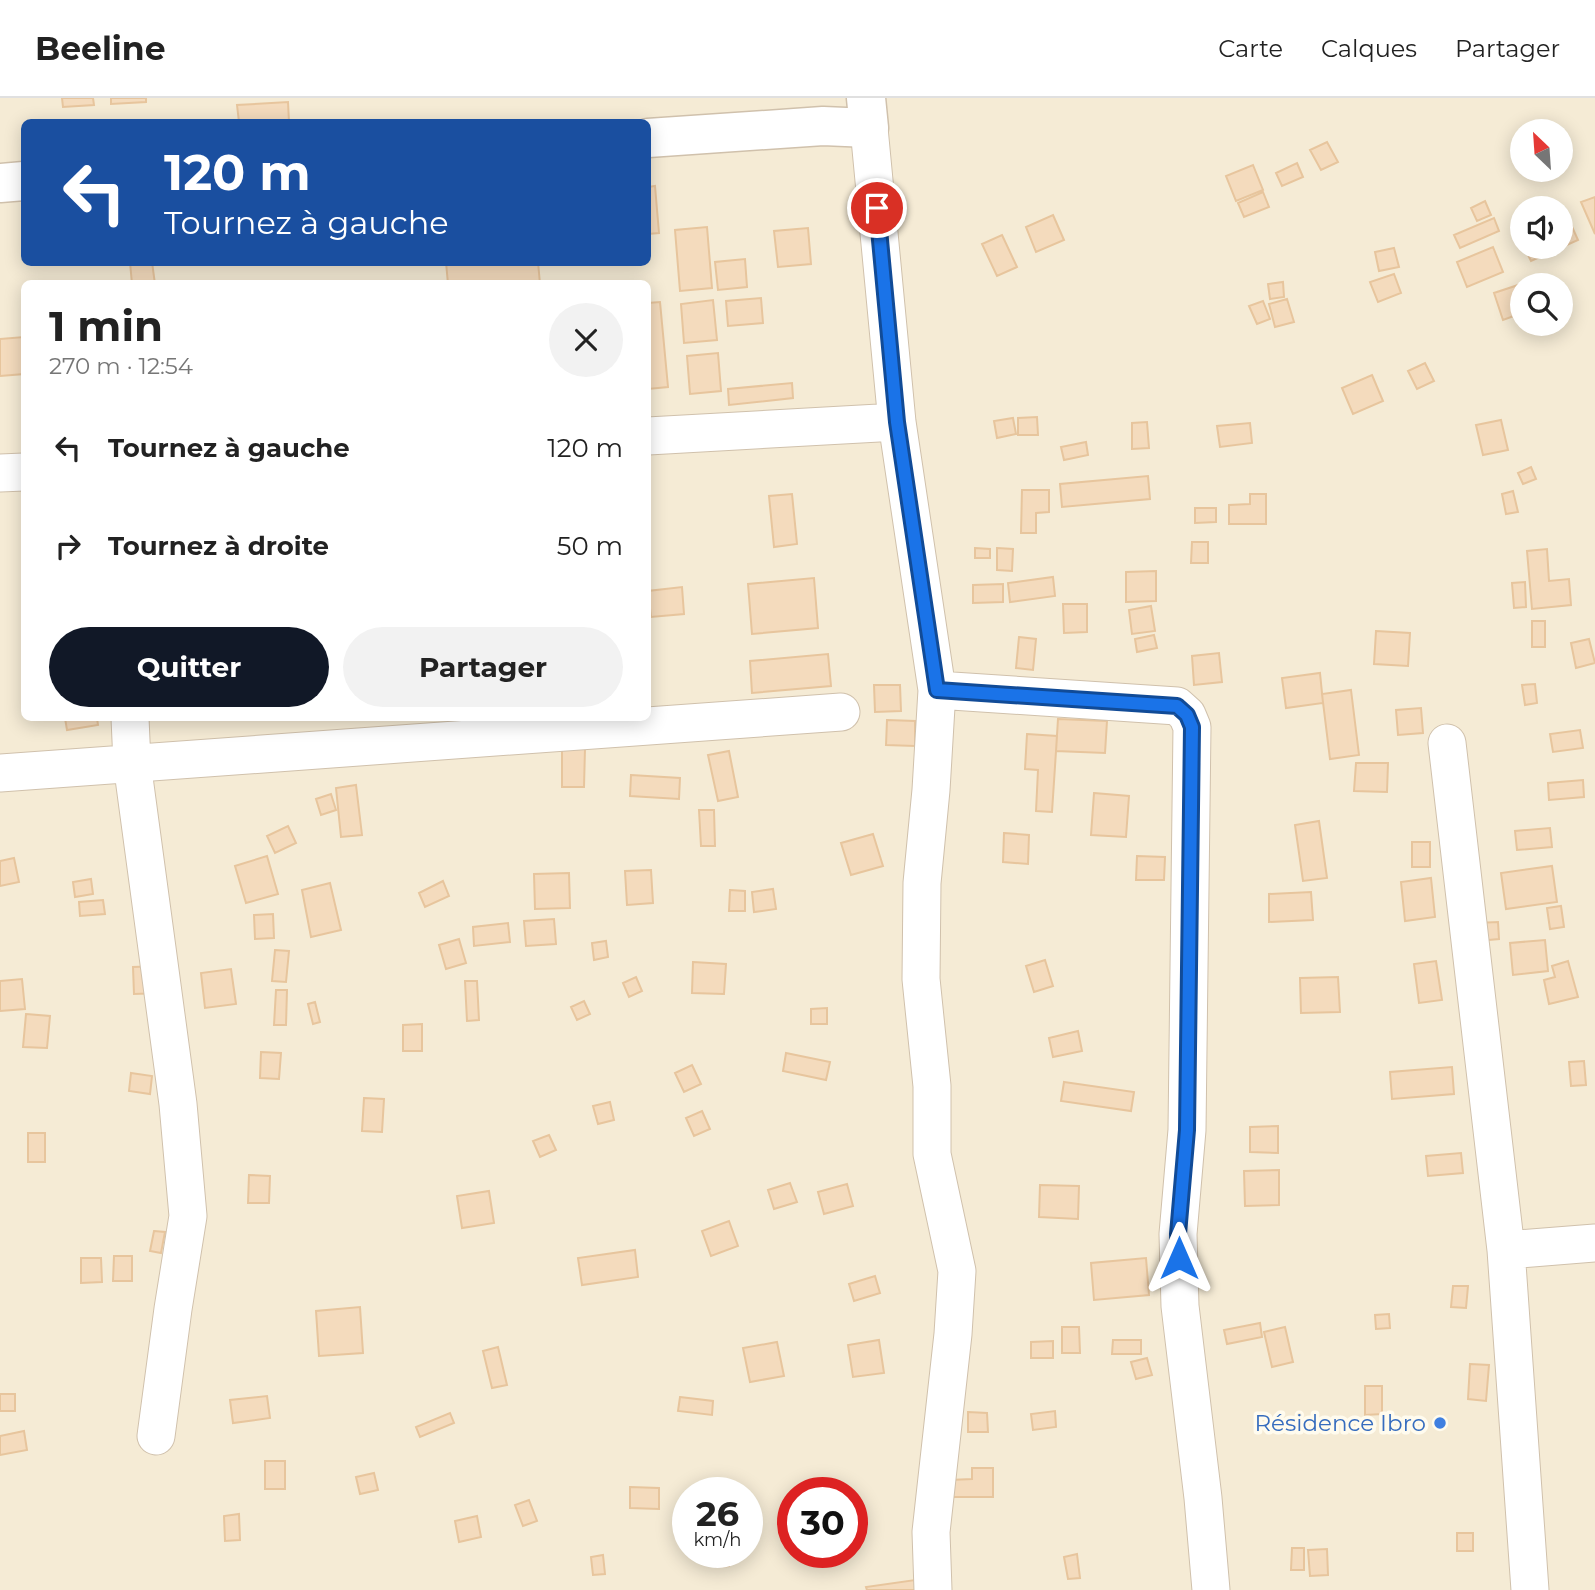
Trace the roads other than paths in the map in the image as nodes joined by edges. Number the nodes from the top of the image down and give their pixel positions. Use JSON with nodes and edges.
{"nodes":[{"id":1,"x":868,"y":113,"type":"edge"},
{"id":2,"x":651,"y":138,"type":"edge"},
{"id":3,"x":21,"y":181,"type":"edge"},
{"id":4,"x":0,"y":183,"type":"edge"},
{"id":5,"x":897,"y":422,"type":"junction"},
{"id":6,"x":651,"y":436,"type":"edge"},
{"id":7,"x":21,"y":472,"type":"edge"},
{"id":8,"x":0,"y":473,"type":"edge"},
{"id":9,"x":937,"y":690,"type":"junction"},
{"id":10,"x":841,"y":712,"type":"dead end"},
{"id":11,"x":130,"y":721,"type":"edge"},
{"id":12,"x":1447,"y":743,"type":"dead end"},
{"id":13,"x":132,"y":763,"type":"junction"},
{"id":14,"x":0,"y":773,"type":"edge"},
{"id":15,"x":1595,"y":1243,"type":"edge"},
{"id":16,"x":1506,"y":1250,"type":"junction"},
{"id":17,"x":156,"y":1436,"type":"dead end"},
{"id":18,"x":933,"y":1590,"type":"edge"},
{"id":19,"x":1211,"y":1590,"type":"edge"},
{"id":20,"x":1530,"y":1590,"type":"edge"}],
"edges":[{"from":1,"to":2,"type":"street"},
{"from":1,"to":5,"type":"street"},
{"from":3,"to":4,"type":"street"},
{"from":5,"to":6,"type":"street"},
{"from":5,"to":9,"type":"street"},
{"from":7,"to":8,"type":"street"},
{"from":9,"to":18,"type":"street"},
{"from":9,"to":19,"type":"street"},
{"from":10,"to":13,"type":"street"},
{"from":11,"to":13,"type":"street"},
{"from":12,"to":16,"type":"street"},
{"from":13,"to":14,"type":"street"},
{"from":13,"to":17,"type":"street"},
{"from":15,"to":16,"type":"street"},
{"from":16,"to":20,"type":"street"}]}
